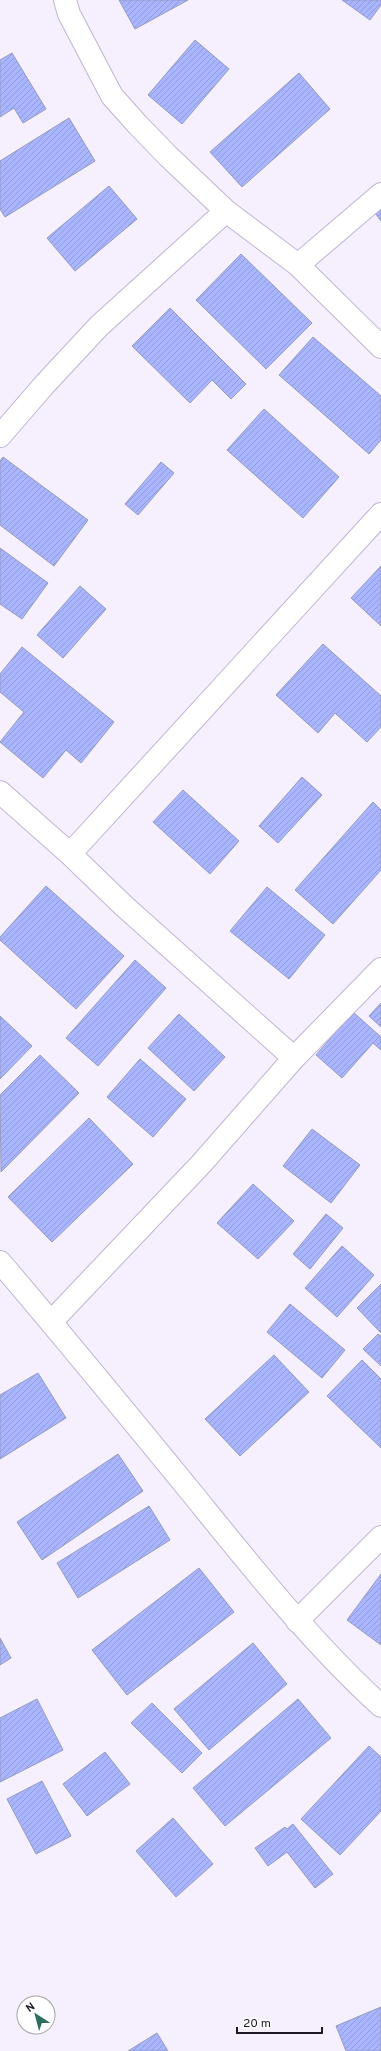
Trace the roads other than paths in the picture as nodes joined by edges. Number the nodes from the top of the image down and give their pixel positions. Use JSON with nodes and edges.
{"nodes":[{"id":1,"x":64,"y":0,"type":"edge"},
{"id":2,"x":381,"y":194,"type":"edge"},
{"id":3,"x":226,"y":211,"type":"junction"},
{"id":4,"x":298,"y":264,"type":"junction"},
{"id":5,"x":381,"y":347,"type":"edge"},
{"id":6,"x":0,"y":436,"type":"edge"},
{"id":7,"x":381,"y":514,"type":"edge"},
{"id":8,"x":0,"y":792,"type":"edge"},
{"id":9,"x":70,"y":854,"type":"junction"},
{"id":10,"x":381,"y":969,"type":"edge"},
{"id":11,"x":294,"y":1058,"type":"junction"},
{"id":12,"x":0,"y":1262,"type":"edge"},
{"id":13,"x":52,"y":1322,"type":"junction"},
{"id":14,"x":381,"y":1537,"type":"edge"},
{"id":15,"x":297,"y":1621,"type":"junction"},
{"id":16,"x":381,"y":1706,"type":"edge"}],
"edges":[{"from":1,"to":3,"type":"street"},
{"from":2,"to":4,"type":"street"},
{"from":3,"to":4,"type":"street"},
{"from":3,"to":6,"type":"street"},
{"from":4,"to":5,"type":"street"},
{"from":7,"to":9,"type":"street"},
{"from":8,"to":9,"type":"street"},
{"from":9,"to":11,"type":"street"},
{"from":10,"to":11,"type":"street"},
{"from":11,"to":13,"type":"street"},
{"from":12,"to":13,"type":"street"},
{"from":13,"to":15,"type":"street"},
{"from":14,"to":15,"type":"street"},
{"from":15,"to":16,"type":"street"}]}
